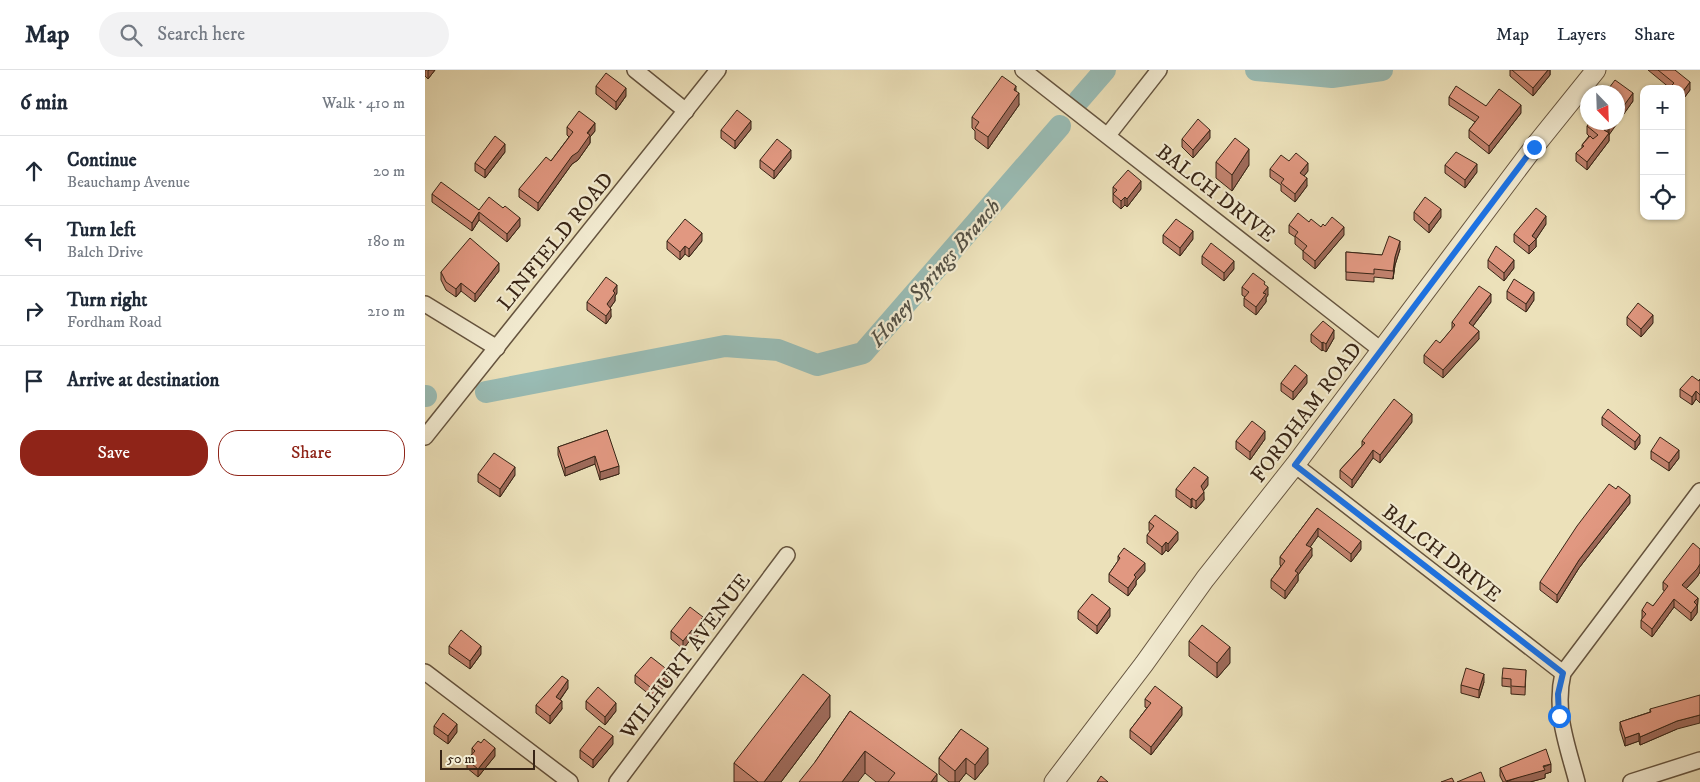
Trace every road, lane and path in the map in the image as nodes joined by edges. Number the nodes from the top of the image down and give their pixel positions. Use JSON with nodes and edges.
{"nodes":[{"id":1,"x":635,"y":70,"type":"edge"},
{"id":2,"x":718,"y":70,"type":"edge"},
{"id":3,"x":1023,"y":70,"type":"edge"},
{"id":4,"x":1159,"y":70,"type":"edge"},
{"id":5,"x":1596,"y":70,"type":"edge"},
{"id":6,"x":686,"y":111,"type":"junction"},
{"id":7,"x":1108,"y":135,"type":"junction"},
{"id":8,"x":425,"y":304,"type":"edge"},
{"id":9,"x":497,"y":348,"type":"junction"},
{"id":10,"x":1381,"y":350,"type":"junction"},
{"id":11,"x":425,"y":437,"type":"edge"},
{"id":12,"x":1295,"y":465,"type":"junction"},
{"id":13,"x":1700,"y":491,"type":"edge"},
{"id":14,"x":787,"y":555,"type":"dead end"},
{"id":15,"x":425,"y":672,"type":"edge"},
{"id":16,"x":1563,"y":673,"type":"junction"},
{"id":17,"x":1700,"y":760,"type":"edge"},
{"id":18,"x":570,"y":782,"type":"edge"},
{"id":19,"x":617,"y":782,"type":"edge"},
{"id":20,"x":1054,"y":782,"type":"edge"},
{"id":21,"x":1577,"y":782,"type":"edge"},
{"id":22,"x":1631,"y":782,"type":"edge"}],
"edges":[{"from":1,"to":6,"type":"street"},
{"from":2,"to":6,"type":"street","name":"LINFIELD ROAD"},
{"from":3,"to":7,"type":"street","name":"BALCH DRIVE"},
{"from":4,"to":7,"type":"street"},
{"from":5,"to":10,"type":"street","name":"FORDHAM ROAD"},
{"from":6,"to":9,"type":"street","name":"LINFIELD ROAD"},
{"from":7,"to":10,"type":"street","name":"BALCH DRIVE"},
{"from":8,"to":9,"type":"street"},
{"from":9,"to":11,"type":"street","name":"LINFIELD ROAD"},
{"from":10,"to":12,"type":"street","name":"FORDHAM ROAD"},
{"from":12,"to":16,"type":"street","name":"BALCH DRIVE"},
{"from":12,"to":20,"type":"street","name":"FORDHAM ROAD"},
{"from":13,"to":16,"type":"street"},
{"from":14,"to":19,"type":"street","name":"WILHURT AVENUE"},
{"from":15,"to":18,"type":"street"},
{"from":16,"to":21,"type":"street"},
{"from":17,"to":22,"type":"street"}]}
